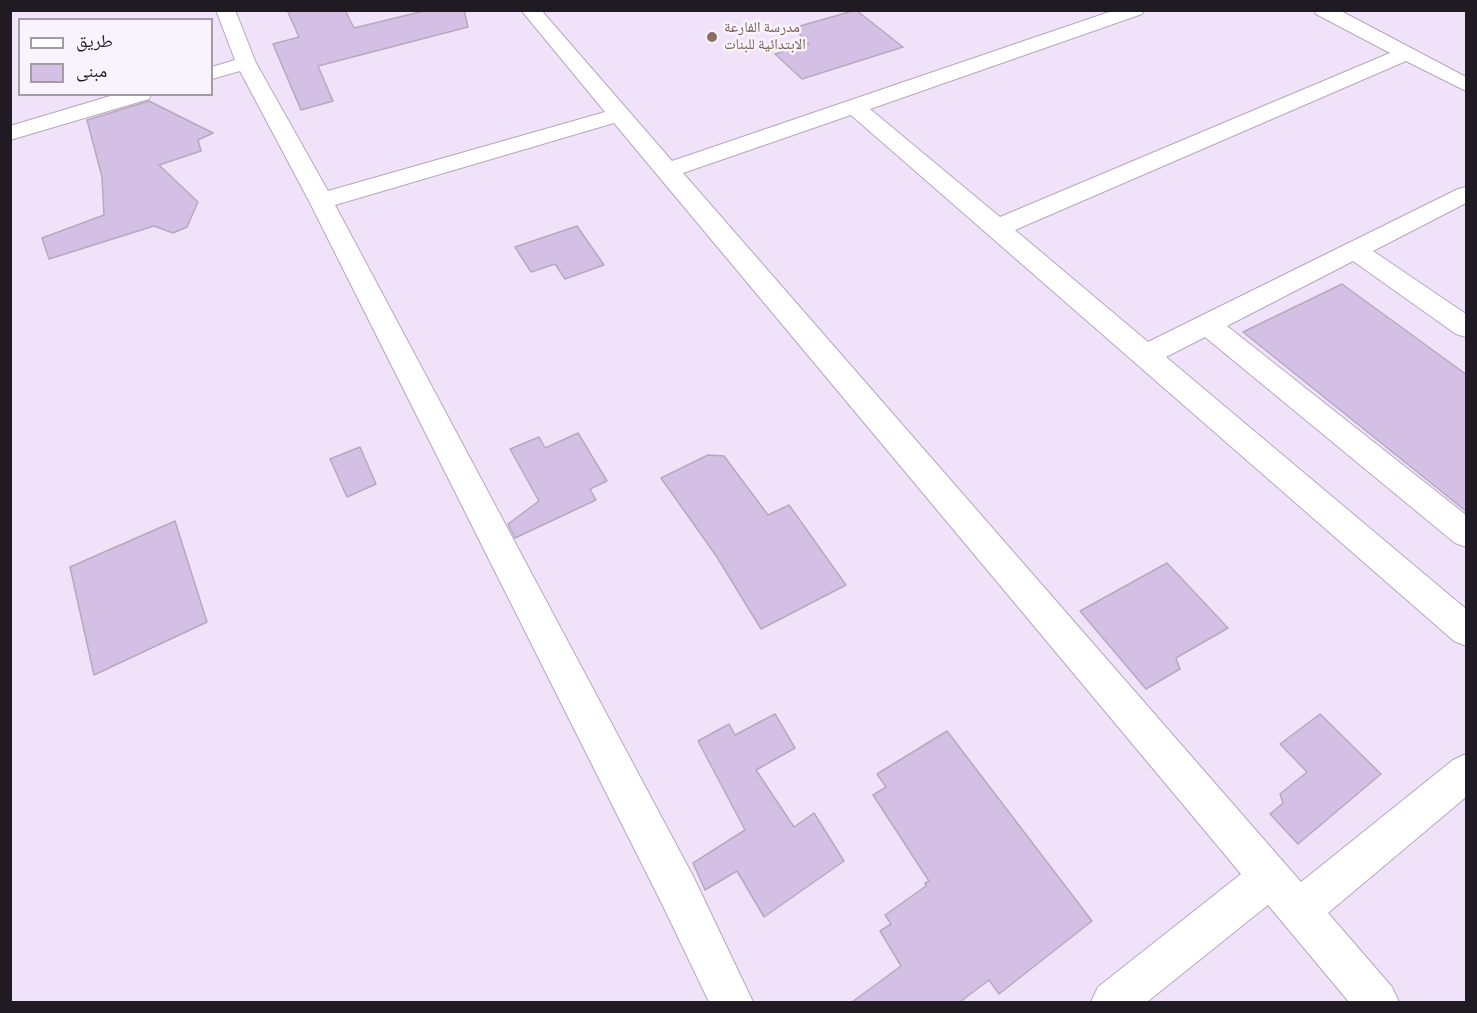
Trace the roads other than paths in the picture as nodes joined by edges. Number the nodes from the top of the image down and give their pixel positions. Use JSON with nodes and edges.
{"nodes":[{"id":1,"x":225,"y":10,"type":"edge"},
{"id":2,"x":530,"y":10,"type":"edge"},
{"id":3,"x":1136,"y":10,"type":"edge"},
{"id":4,"x":1323,"y":10,"type":"edge"},
{"id":5,"x":1406,"y":54,"type":"junction"},
{"id":6,"x":246,"y":63,"type":"junction"},
{"id":7,"x":213,"y":73,"type":"edge"},
{"id":8,"x":1467,"y":86,"type":"edge"},
{"id":9,"x":134,"y":96,"type":"edge"},
{"id":10,"x":856,"y":108,"type":"junction"},
{"id":11,"x":619,"y":115,"type":"junction"},
{"id":12,"x":10,"y":133,"type":"edge"},
{"id":13,"x":667,"y":171,"type":"junction"},
{"id":14,"x":1467,"y":194,"type":"edge"},
{"id":15,"x":321,"y":201,"type":"junction"},
{"id":16,"x":996,"y":228,"type":"junction"},
{"id":17,"x":1353,"y":249,"type":"junction"},
{"id":18,"x":1207,"y":324,"type":"junction"},
{"id":19,"x":1467,"y":327,"type":"edge"},
{"id":20,"x":1146,"y":355,"type":"junction"},
{"id":21,"x":1467,"y":533,"type":"edge"},
{"id":22,"x":1467,"y":630,"type":"edge"},
{"id":23,"x":1467,"y":773,"type":"edge"},
{"id":24,"x":1270,"y":877,"type":"junction"},
{"id":25,"x":1299,"y":910,"type":"junction"},
{"id":26,"x":731,"y":1002,"type":"edge"},
{"id":27,"x":1113,"y":1002,"type":"edge"},
{"id":28,"x":1377,"y":1002,"type":"edge"}],
"edges":[{"from":1,"to":6,"type":"street"},
{"from":2,"to":11,"type":"street"},
{"from":3,"to":10,"type":"street"},
{"from":4,"to":5,"type":"street"},
{"from":5,"to":8,"type":"street"},
{"from":5,"to":16,"type":"street"},
{"from":6,"to":7,"type":"street"},
{"from":6,"to":15,"type":"street"},
{"from":9,"to":12,"type":"street"},
{"from":10,"to":13,"type":"street"},
{"from":10,"to":16,"type":"street"},
{"from":11,"to":13,"type":"street"},
{"from":11,"to":15,"type":"street"},
{"from":13,"to":24,"type":"street"},
{"from":14,"to":17,"type":"street"},
{"from":15,"to":26,"type":"street"},
{"from":16,"to":20,"type":"street"},
{"from":17,"to":18,"type":"street"},
{"from":17,"to":19,"type":"street"},
{"from":18,"to":20,"type":"street"},
{"from":18,"to":21,"type":"street"},
{"from":20,"to":22,"type":"street"},
{"from":23,"to":25,"type":"street"},
{"from":24,"to":25,"type":"street"},
{"from":24,"to":27,"type":"street"},
{"from":25,"to":28,"type":"street"}]}
